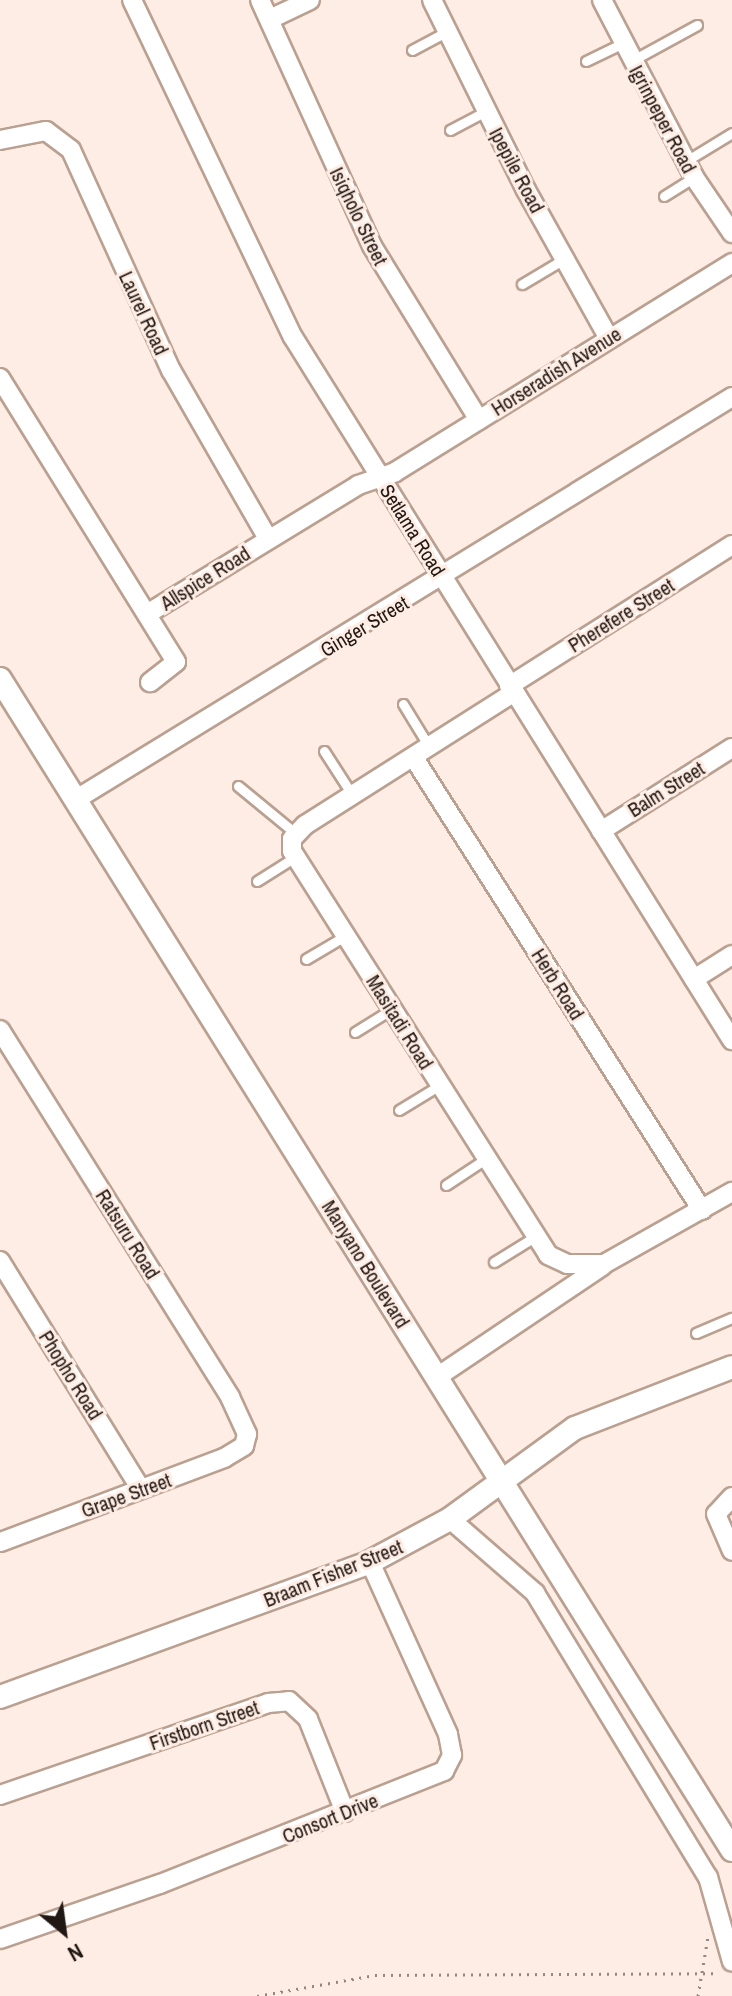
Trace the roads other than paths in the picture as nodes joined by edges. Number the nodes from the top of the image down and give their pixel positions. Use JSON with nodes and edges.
{"nodes":[{"id":1,"x":132,"y":0,"type":"edge"},
{"id":2,"x":260,"y":0,"type":"edge"},
{"id":3,"x":310,"y":0,"type":"edge"},
{"id":4,"x":432,"y":0,"type":"edge"},
{"id":5,"x":602,"y":0,"type":"edge"},
{"id":6,"x":270,"y":19,"type":"junction"},
{"id":7,"x":697,"y":25,"type":"dead end"},
{"id":8,"x":447,"y":31,"type":"junction"},
{"id":9,"x":623,"y":43,"type":"junction"},
{"id":10,"x":412,"y":50,"type":"dead end"},
{"id":11,"x":632,"y":60,"type":"junction"},
{"id":12,"x":586,"y":61,"type":"dead end"},
{"id":13,"x":486,"y":111,"type":"junction"},
{"id":14,"x":450,"y":130,"type":"dead end"},
{"id":15,"x":732,"y":133,"type":"edge"},
{"id":16,"x":0,"y":140,"type":"edge"},
{"id":17,"x":690,"y":169,"type":"junction"},
{"id":18,"x":664,"y":196,"type":"dead end"},
{"id":19,"x":732,"y":233,"type":"edge"},
{"id":20,"x":564,"y":259,"type":"junction"},
{"id":21,"x":732,"y":263,"type":"edge"},
{"id":22,"x":522,"y":284,"type":"dead end"},
{"id":23,"x":608,"y":337,"type":"junction"},
{"id":24,"x":0,"y":378,"type":"edge"},
{"id":25,"x":732,"y":397,"type":"edge"},
{"id":26,"x":479,"y":420,"type":"junction"},
{"id":27,"x":380,"y":477,"type":"junction"},
{"id":28,"x":268,"y":539,"type":"junction"},
{"id":29,"x":732,"y":545,"type":"edge"},
{"id":30,"x":444,"y":578,"type":"junction"},
{"id":31,"x":147,"y":614,"type":"junction"},
{"id":32,"x":0,"y":679,"type":"edge"},
{"id":33,"x":150,"y":682,"type":"dead end"},
{"id":34,"x":511,"y":689,"type":"junction"},
{"id":35,"x":403,"y":704,"type":"dead end"},
{"id":36,"x":732,"y":748,"type":"edge"},
{"id":37,"x":324,"y":751,"type":"dead end"},
{"id":38,"x":422,"y":753,"type":"junction"},
{"id":39,"x":238,"y":786,"type":"dead end"},
{"id":40,"x":353,"y":796,"type":"junction"},
{"id":41,"x":75,"y":800,"type":"junction"},
{"id":42,"x":601,"y":831,"type":"junction"},
{"id":43,"x":295,"y":833,"type":"junction"},
{"id":44,"x":295,"y":857,"type":"junction"},
{"id":45,"x":257,"y":881,"type":"dead end"},
{"id":46,"x":345,"y":936,"type":"junction"},
{"id":47,"x":732,"y":955,"type":"edge"},
{"id":48,"x":306,"y":959,"type":"dead end"},
{"id":49,"x":694,"y":979,"type":"junction"},
{"id":50,"x":392,"y":1009,"type":"junction"},
{"id":51,"x":0,"y":1030,"type":"edge"},
{"id":52,"x":355,"y":1032,"type":"dead end"},
{"id":53,"x":732,"y":1040,"type":"edge"},
{"id":54,"x":440,"y":1085,"type":"junction"},
{"id":55,"x":399,"y":1110,"type":"dead end"},
{"id":56,"x":487,"y":1158,"type":"junction"},
{"id":57,"x":446,"y":1185,"type":"dead end"},
{"id":58,"x":732,"y":1192,"type":"edge"},
{"id":59,"x":702,"y":1210,"type":"junction"},
{"id":60,"x":536,"y":1236,"type":"junction"},
{"id":61,"x":0,"y":1261,"type":"edge"},
{"id":62,"x":494,"y":1262,"type":"dead end"},
{"id":63,"x":604,"y":1264,"type":"junction"},
{"id":64,"x":732,"y":1318,"type":"edge"},
{"id":65,"x":696,"y":1333,"type":"dead end"},
{"id":66,"x":732,"y":1367,"type":"edge"},
{"id":67,"x":437,"y":1377,"type":"junction"},
{"id":68,"x":247,"y":1441,"type":"joint"},
{"id":69,"x":501,"y":1480,"type":"junction"},
{"id":70,"x":141,"y":1489,"type":"junction"},
{"id":71,"x":732,"y":1497,"type":"edge"},
{"id":72,"x":450,"y":1519,"type":"junction"},
{"id":73,"x":0,"y":1542,"type":"edge"},
{"id":74,"x":732,"y":1551,"type":"edge"},
{"id":75,"x":370,"y":1562,"type":"junction"},
{"id":76,"x":0,"y":1697,"type":"edge"},
{"id":77,"x":0,"y":1795,"type":"edge"},
{"id":78,"x":345,"y":1812,"type":"junction"},
{"id":79,"x":732,"y":1850,"type":"edge"},
{"id":80,"x":0,"y":1939,"type":"edge"},
{"id":81,"x":732,"y":1962,"type":"edge"}],
"edges":[{"from":1,"to":27,"type":"street","name":"Setlama Road"},
{"from":2,"to":6,"type":"street","name":"Isiqholo Street"},
{"from":3,"to":6,"type":"street"},
{"from":4,"to":8,"type":"street","name":"Ipepile Road"},
{"from":5,"to":9,"type":"street","name":"Igrinpeper Road"},
{"from":6,"to":26,"type":"street","name":"Isiqholo Street"},
{"from":7,"to":11,"type":"lane"},
{"from":8,"to":10,"type":"lane"},
{"from":8,"to":13,"type":"street","name":"Ipepile Road"},
{"from":9,"to":11,"type":"street","name":"Igrinpeper Road"},
{"from":9,"to":12,"type":"lane"},
{"from":11,"to":17,"type":"street","name":"Igrinpeper Road"},
{"from":13,"to":14,"type":"lane"},
{"from":13,"to":20,"type":"street","name":"Ipepile Road"},
{"from":15,"to":17,"type":"lane"},
{"from":16,"to":28,"type":"street","name":"Laurel Road"},
{"from":17,"to":18,"type":"lane"},
{"from":17,"to":19,"type":"street","name":"Igrinpeper Road"},
{"from":20,"to":22,"type":"lane"},
{"from":20,"to":23,"type":"street","name":"Ipepile Road"},
{"from":21,"to":23,"type":"street","name":"Horseradish Avenue"},
{"from":23,"to":26,"type":"street","name":"Horseradish Avenue"},
{"from":24,"to":31,"type":"street","name":"Allspice Road"},
{"from":25,"to":30,"type":"street","name":"Ginger Street"},
{"from":26,"to":27,"type":"street","name":"Horseradish Avenue"},
{"from":27,"to":28,"type":"street","name":"Allspice Road"},
{"from":27,"to":30,"type":"street","name":"Setlama Road"},
{"from":28,"to":31,"type":"street","name":"Allspice Road"},
{"from":29,"to":34,"type":"street","name":"Pherefere Street"},
{"from":30,"to":34,"type":"street","name":"Setlama Road"},
{"from":30,"to":41,"type":"street","name":"Ginger Street"},
{"from":31,"to":33,"type":"street"},
{"from":32,"to":41,"type":"street","name":"Manyano Boulevard"},
{"from":34,"to":38,"type":"street"},
{"from":34,"to":42,"type":"street","name":"Setlama Road"},
{"from":35,"to":38,"type":"lane"},
{"from":36,"to":42,"type":"street","name":"Balm Street"},
{"from":37,"to":40,"type":"lane"},
{"from":38,"to":40,"type":"street"},
{"from":38,"to":59,"type":"street","name":"Herb Road"},
{"from":39,"to":43,"type":"lane"},
{"from":40,"to":43,"type":"street"},
{"from":41,"to":67,"type":"street","name":"Manyano Boulevard"},
{"from":42,"to":49,"type":"street","name":"Setlama Road"},
{"from":43,"to":44,"type":"street"},
{"from":44,"to":45,"type":"lane"},
{"from":44,"to":46,"type":"street","name":"Masitadi Road"},
{"from":46,"to":48,"type":"lane"},
{"from":46,"to":50,"type":"street","name":"Masitadi Road"},
{"from":47,"to":49,"type":"street"},
{"from":49,"to":53,"type":"street","name":"Setlama Road"},
{"from":50,"to":52,"type":"lane"},
{"from":50,"to":54,"type":"street","name":"Masitadi Road"},
{"from":51,"to":68,"type":"street","name":"Ratsuru Road"},
{"from":54,"to":55,"type":"lane"},
{"from":54,"to":56,"type":"street","name":"Masitadi Road"},
{"from":56,"to":57,"type":"lane"},
{"from":56,"to":60,"type":"street","name":"Masitadi Road"},
{"from":58,"to":59,"type":"street"},
{"from":59,"to":63,"type":"street"},
{"from":60,"to":62,"type":"lane"},
{"from":60,"to":63,"type":"street","name":"Masitadi Road"},
{"from":61,"to":70,"type":"street","name":"Phopho Road"},
{"from":63,"to":67,"type":"street"},
{"from":64,"to":65,"type":"lane"},
{"from":66,"to":69,"type":"street","name":"Braam Fisher Street"},
{"from":67,"to":69,"type":"street","name":"Manyano Boulevard"},
{"from":68,"to":70,"type":"street","name":"Grape Street"},
{"from":69,"to":72,"type":"street","name":"Braam Fisher Street"},
{"from":69,"to":79,"type":"street","name":"Manyano Boulevard"},
{"from":70,"to":73,"type":"street","name":"Grape Street"},
{"from":71,"to":74,"type":"street"},
{"from":72,"to":75,"type":"street","name":"Braam Fisher Street"},
{"from":72,"to":81,"type":"street"},
{"from":75,"to":76,"type":"street","name":"Braam Fisher Street"},
{"from":75,"to":78,"type":"street","name":"Consort Drive"},
{"from":77,"to":78,"type":"street","name":"Firstborn Street"},
{"from":78,"to":80,"type":"street","name":"Consort Drive"}]}
